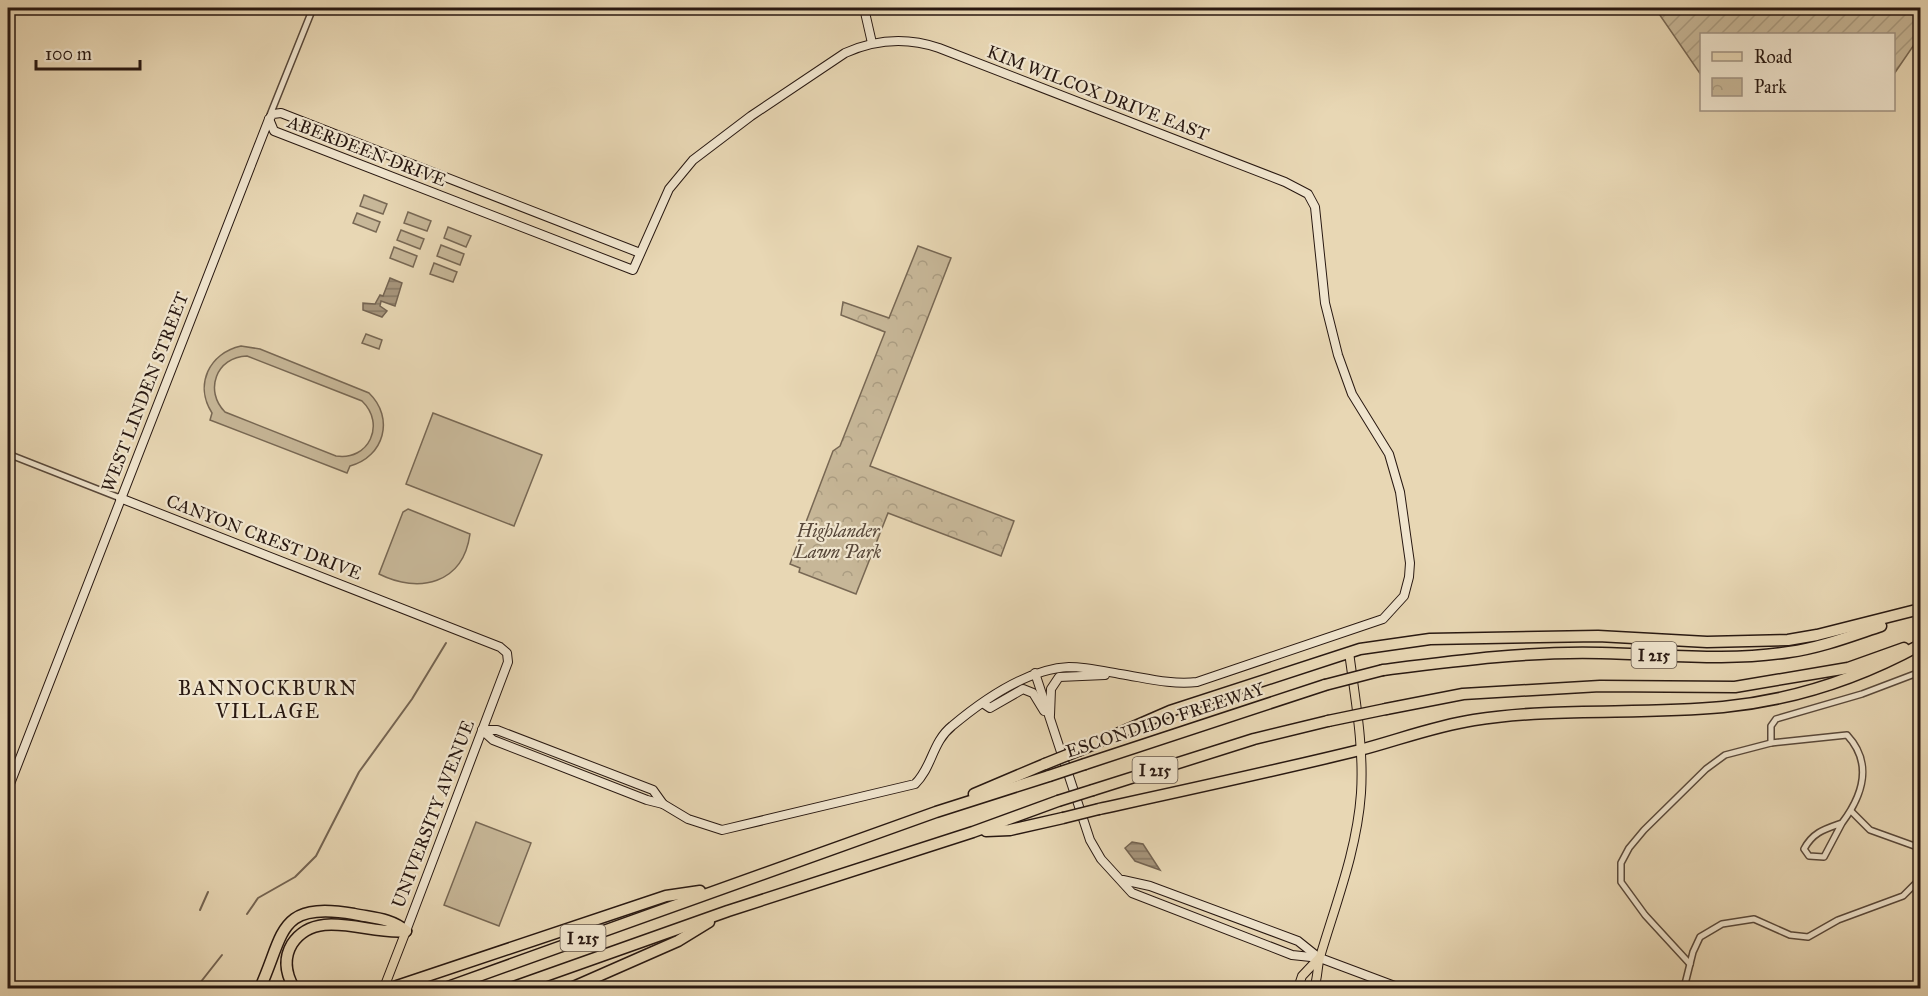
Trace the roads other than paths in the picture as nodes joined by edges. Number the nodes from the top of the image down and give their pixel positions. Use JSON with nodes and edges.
{"nodes":[{"id":1,"x":313,"y":8,"type":"edge"},
{"id":2,"x":864,"y":8,"type":"edge"},
{"id":3,"x":872,"y":43,"type":"junction"},
{"id":4,"x":269,"y":119,"type":"junction"},
{"id":5,"x":640,"y":253,"type":"junction"},
{"id":6,"x":633,"y":270,"type":"joint"},
{"id":7,"x":8,"y":454,"type":"edge"},
{"id":8,"x":120,"y":498,"type":"junction"},
{"id":9,"x":1920,"y":610,"type":"edge"},
{"id":10,"x":1920,"y":644,"type":"edge"},
{"id":11,"x":1349,"y":651,"type":"junction"},
{"id":12,"x":507,"y":653,"type":"joint"},
{"id":13,"x":1920,"y":672,"type":"edge"},
{"id":14,"x":1035,"y":673,"type":"junction"},
{"id":15,"x":1118,"y":674,"type":"junction"},
{"id":16,"x":984,"y":704,"type":"junction"},
{"id":17,"x":1050,"y":720,"type":"junction"},
{"id":18,"x":482,"y":730,"type":"junction"},
{"id":19,"x":1771,"y":742,"type":"junction"},
{"id":20,"x":1360,"y":750,"type":"junction"},
{"id":21,"x":8,"y":789,"type":"edge"},
{"id":22,"x":1851,"y":811,"type":"junction"},
{"id":23,"x":936,"y":812,"type":"junction"},
{"id":24,"x":1842,"y":824,"type":"junction"},
{"id":25,"x":974,"y":832,"type":"junction"},
{"id":26,"x":1920,"y":848,"type":"edge"},
{"id":27,"x":1920,"y":879,"type":"edge"},
{"id":28,"x":1123,"y":880,"type":"junction"},
{"id":29,"x":721,"y":888,"type":"junction"},
{"id":30,"x":728,"y":910,"type":"junction"},
{"id":31,"x":406,"y":931,"type":"junction"},
{"id":32,"x":1320,"y":958,"type":"junction"},
{"id":33,"x":1690,"y":964,"type":"junction"},
{"id":34,"x":388,"y":987,"type":"edge"},
{"id":35,"x":260,"y":988,"type":"edge"},
{"id":36,"x":294,"y":988,"type":"edge"},
{"id":37,"x":445,"y":988,"type":"edge"},
{"id":38,"x":511,"y":988,"type":"edge"},
{"id":39,"x":571,"y":988,"type":"edge"},
{"id":40,"x":1298,"y":988,"type":"edge"},
{"id":41,"x":1314,"y":988,"type":"edge"},
{"id":42,"x":1400,"y":988,"type":"edge"},
{"id":43,"x":1684,"y":988,"type":"edge"}],
"edges":[{"from":1,"to":4,"type":"street","name":"WEST LINDEN STREET"},
{"from":2,"to":3,"type":"street"},
{"from":3,"to":5,"type":"street","name":"KIM WILCOX DRIVE EAST"},
{"from":3,"to":15,"type":"street","name":"KIM WILCOX DRIVE EAST"},
{"from":4,"to":5,"type":"street","name":"ABERDEEN DRIVE"},
{"from":4,"to":6,"type":"street","name":"ABERDEEN DRIVE"},
{"from":4,"to":8,"type":"street","name":"WEST LINDEN STREET"},
{"from":5,"to":6,"type":"street","name":"KIM WILCOX DRIVE EAST"},
{"from":7,"to":8,"type":"street","name":"CANYON CREST DRIVE"},
{"from":8,"to":12,"type":"street","name":"CANYON CREST DRIVE"},
{"from":8,"to":21,"type":"street","name":"WEST LINDEN STREET"},
{"from":9,"to":11,"type":"highway"},
{"from":9,"to":23,"type":"highway","name":"ESCONDIDO FREEWAY","number":"I 215","bridge":true},
{"from":10,"to":20,"type":"highway"},
{"from":10,"to":25,"type":"highway","number":"I 215","bridge":true},
{"from":11,"to":20,"type":"main road"},
{"from":11,"to":23,"type":"highway","bridge":true},
{"from":12,"to":18,"type":"street","name":"UNIVERSITY AVENUE"},
{"from":13,"to":19,"type":"street"},
{"from":14,"to":15,"type":"street"},
{"from":14,"to":16,"type":"street"},
{"from":14,"to":17,"type":"street"},
{"from":15,"to":17,"type":"street"},
{"from":16,"to":17,"type":"street"},
{"from":16,"to":18,"type":"street"},
{"from":17,"to":28,"type":"street"},
{"from":18,"to":31,"type":"street","name":"UNIVERSITY AVENUE"},
{"from":19,"to":22,"type":"street"},
{"from":19,"to":33,"type":"street"},
{"from":20,"to":25,"type":"highway","bridge":true},
{"from":20,"to":32,"type":"main road"},
{"from":22,"to":24,"type":"street"},
{"from":22,"to":26,"type":"street"},
{"from":23,"to":29,"type":"highway","name":"ESCONDIDO FREEWAY","number":"I 215"},
{"from":24,"to":24,"type":"street"},
{"from":25,"to":30,"type":"highway","number":"I 215"},
{"from":27,"to":33,"type":"street"},
{"from":28,"to":32,"type":"street"},
{"from":28,"to":32,"type":"street"},
{"from":29,"to":34,"type":"highway"},
{"from":29,"to":37,"type":"highway","name":"ESCONDIDO FREEWAY","number":"I 215"},
{"from":30,"to":38,"type":"highway","number":"I 215"},
{"from":30,"to":39,"type":"highway"},
{"from":31,"to":34,"type":"main road","name":"UNIVERSITY AVENUE"},
{"from":31,"to":35,"type":"highway"},
{"from":31,"to":36,"type":"highway"},
{"from":32,"to":40,"type":"main road"},
{"from":32,"to":41,"type":"main road"},
{"from":32,"to":42,"type":"street"},
{"from":33,"to":43,"type":"street"}]}
